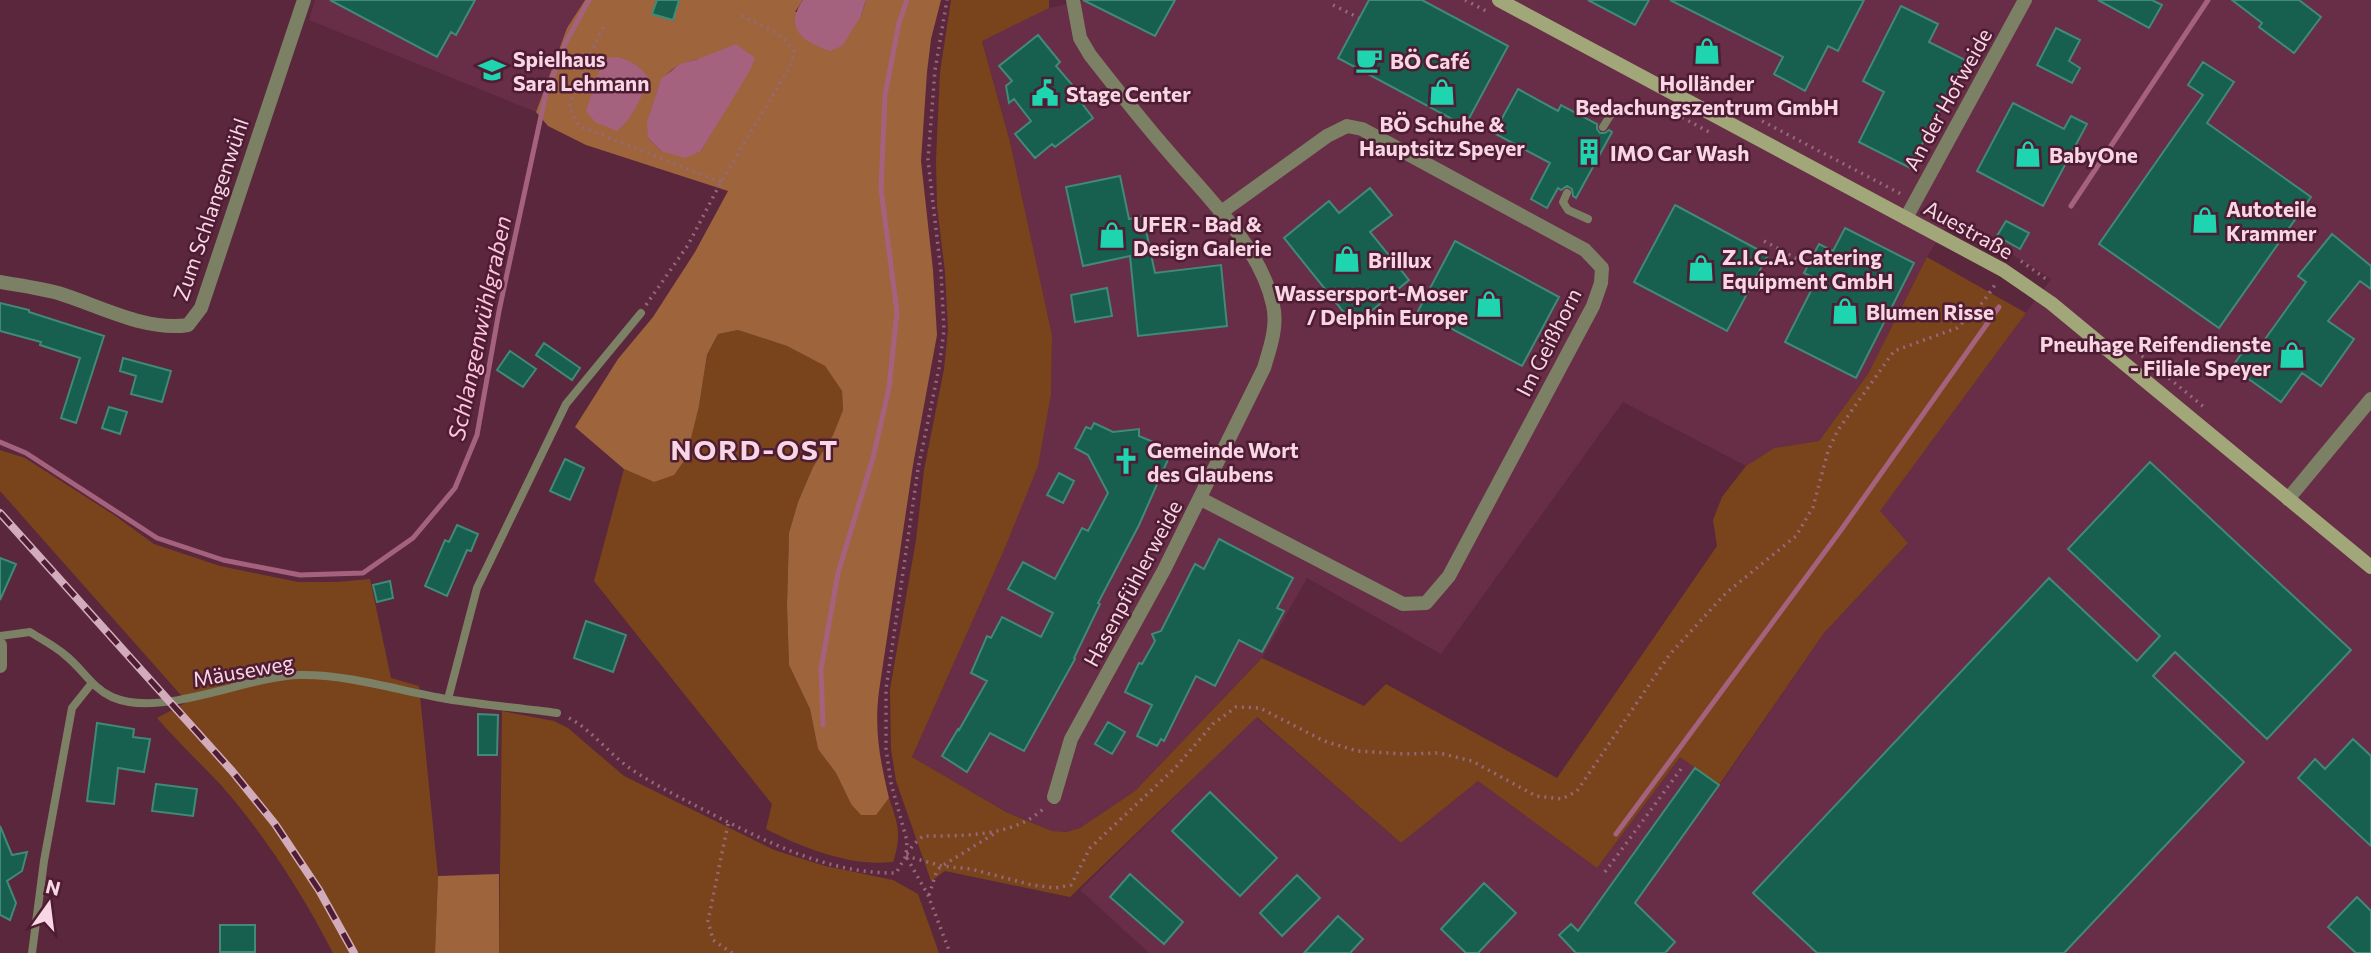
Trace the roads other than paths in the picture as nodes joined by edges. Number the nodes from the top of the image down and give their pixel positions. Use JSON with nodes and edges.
{"nodes":[{"id":1,"x":304,"y":0,"type":"edge"},
{"id":2,"x":1073,"y":0,"type":"edge"},
{"id":3,"x":1499,"y":0,"type":"edge"},
{"id":4,"x":2025,"y":0,"type":"edge"},
{"id":5,"x":1613,"y":111,"type":"dead end"},
{"id":6,"x":1603,"y":127,"type":"dead end"},
{"id":7,"x":1567,"y":193,"type":"dead end"},
{"id":8,"x":1220,"y":213,"type":"junction"},
{"id":9,"x":1906,"y":218,"type":"junction"},
{"id":10,"x":1588,"y":219,"type":"dead end"},
{"id":11,"x":0,"y":282,"type":"edge"},
{"id":12,"x":641,"y":313,"type":"road end"},
{"id":13,"x":2371,"y":399,"type":"edge"},
{"id":14,"x":1201,"y":499,"type":"junction"},
{"id":15,"x":2288,"y":499,"type":"junction"},
{"id":16,"x":2371,"y":567,"type":"edge"},
{"id":17,"x":0,"y":636,"type":"edge"},
{"id":18,"x":0,"y":645,"type":"edge"},
{"id":19,"x":0,"y":666,"type":"edge"},
{"id":20,"x":92,"y":683,"type":"junction"},
{"id":21,"x":448,"y":699,"type":"junction"},
{"id":22,"x":557,"y":713,"type":"road end"},
{"id":23,"x":1054,"y":797,"type":"road end"},
{"id":24,"x":32,"y":953,"type":"edge"}],
"edges":[{"from":1,"to":11,"type":"street","name":"Zum Schlangenwühl"},
{"from":2,"to":8,"type":"street","name":"Hasenpfühlerweide"},
{"from":3,"to":9,"type":"street","name":"Auestraße"},
{"from":4,"to":9,"type":"street","name":"An der Hofweide"},
{"from":5,"to":6,"type":"lane"},
{"from":7,"to":10,"type":"lane"},
{"from":8,"to":14,"type":"street","name":"Hasenpfühlerweide"},
{"from":8,"to":14,"type":"street","name":"Im Geißhorn"},
{"from":9,"to":15,"type":"street","name":"Auestraße"},
{"from":12,"to":21,"type":"lane"},
{"from":13,"to":15,"type":"street"},
{"from":14,"to":23,"type":"street","name":"Hasenpfühlerweide"},
{"from":15,"to":16,"type":"street","name":"Auestraße"},
{"from":17,"to":20,"type":"lane","name":"Mäuseweg"},
{"from":18,"to":19,"type":"street"},
{"from":20,"to":21,"type":"lane","name":"Mäuseweg"},
{"from":20,"to":24,"type":"lane"},
{"from":21,"to":22,"type":"lane","name":"Mäuseweg"}]}
